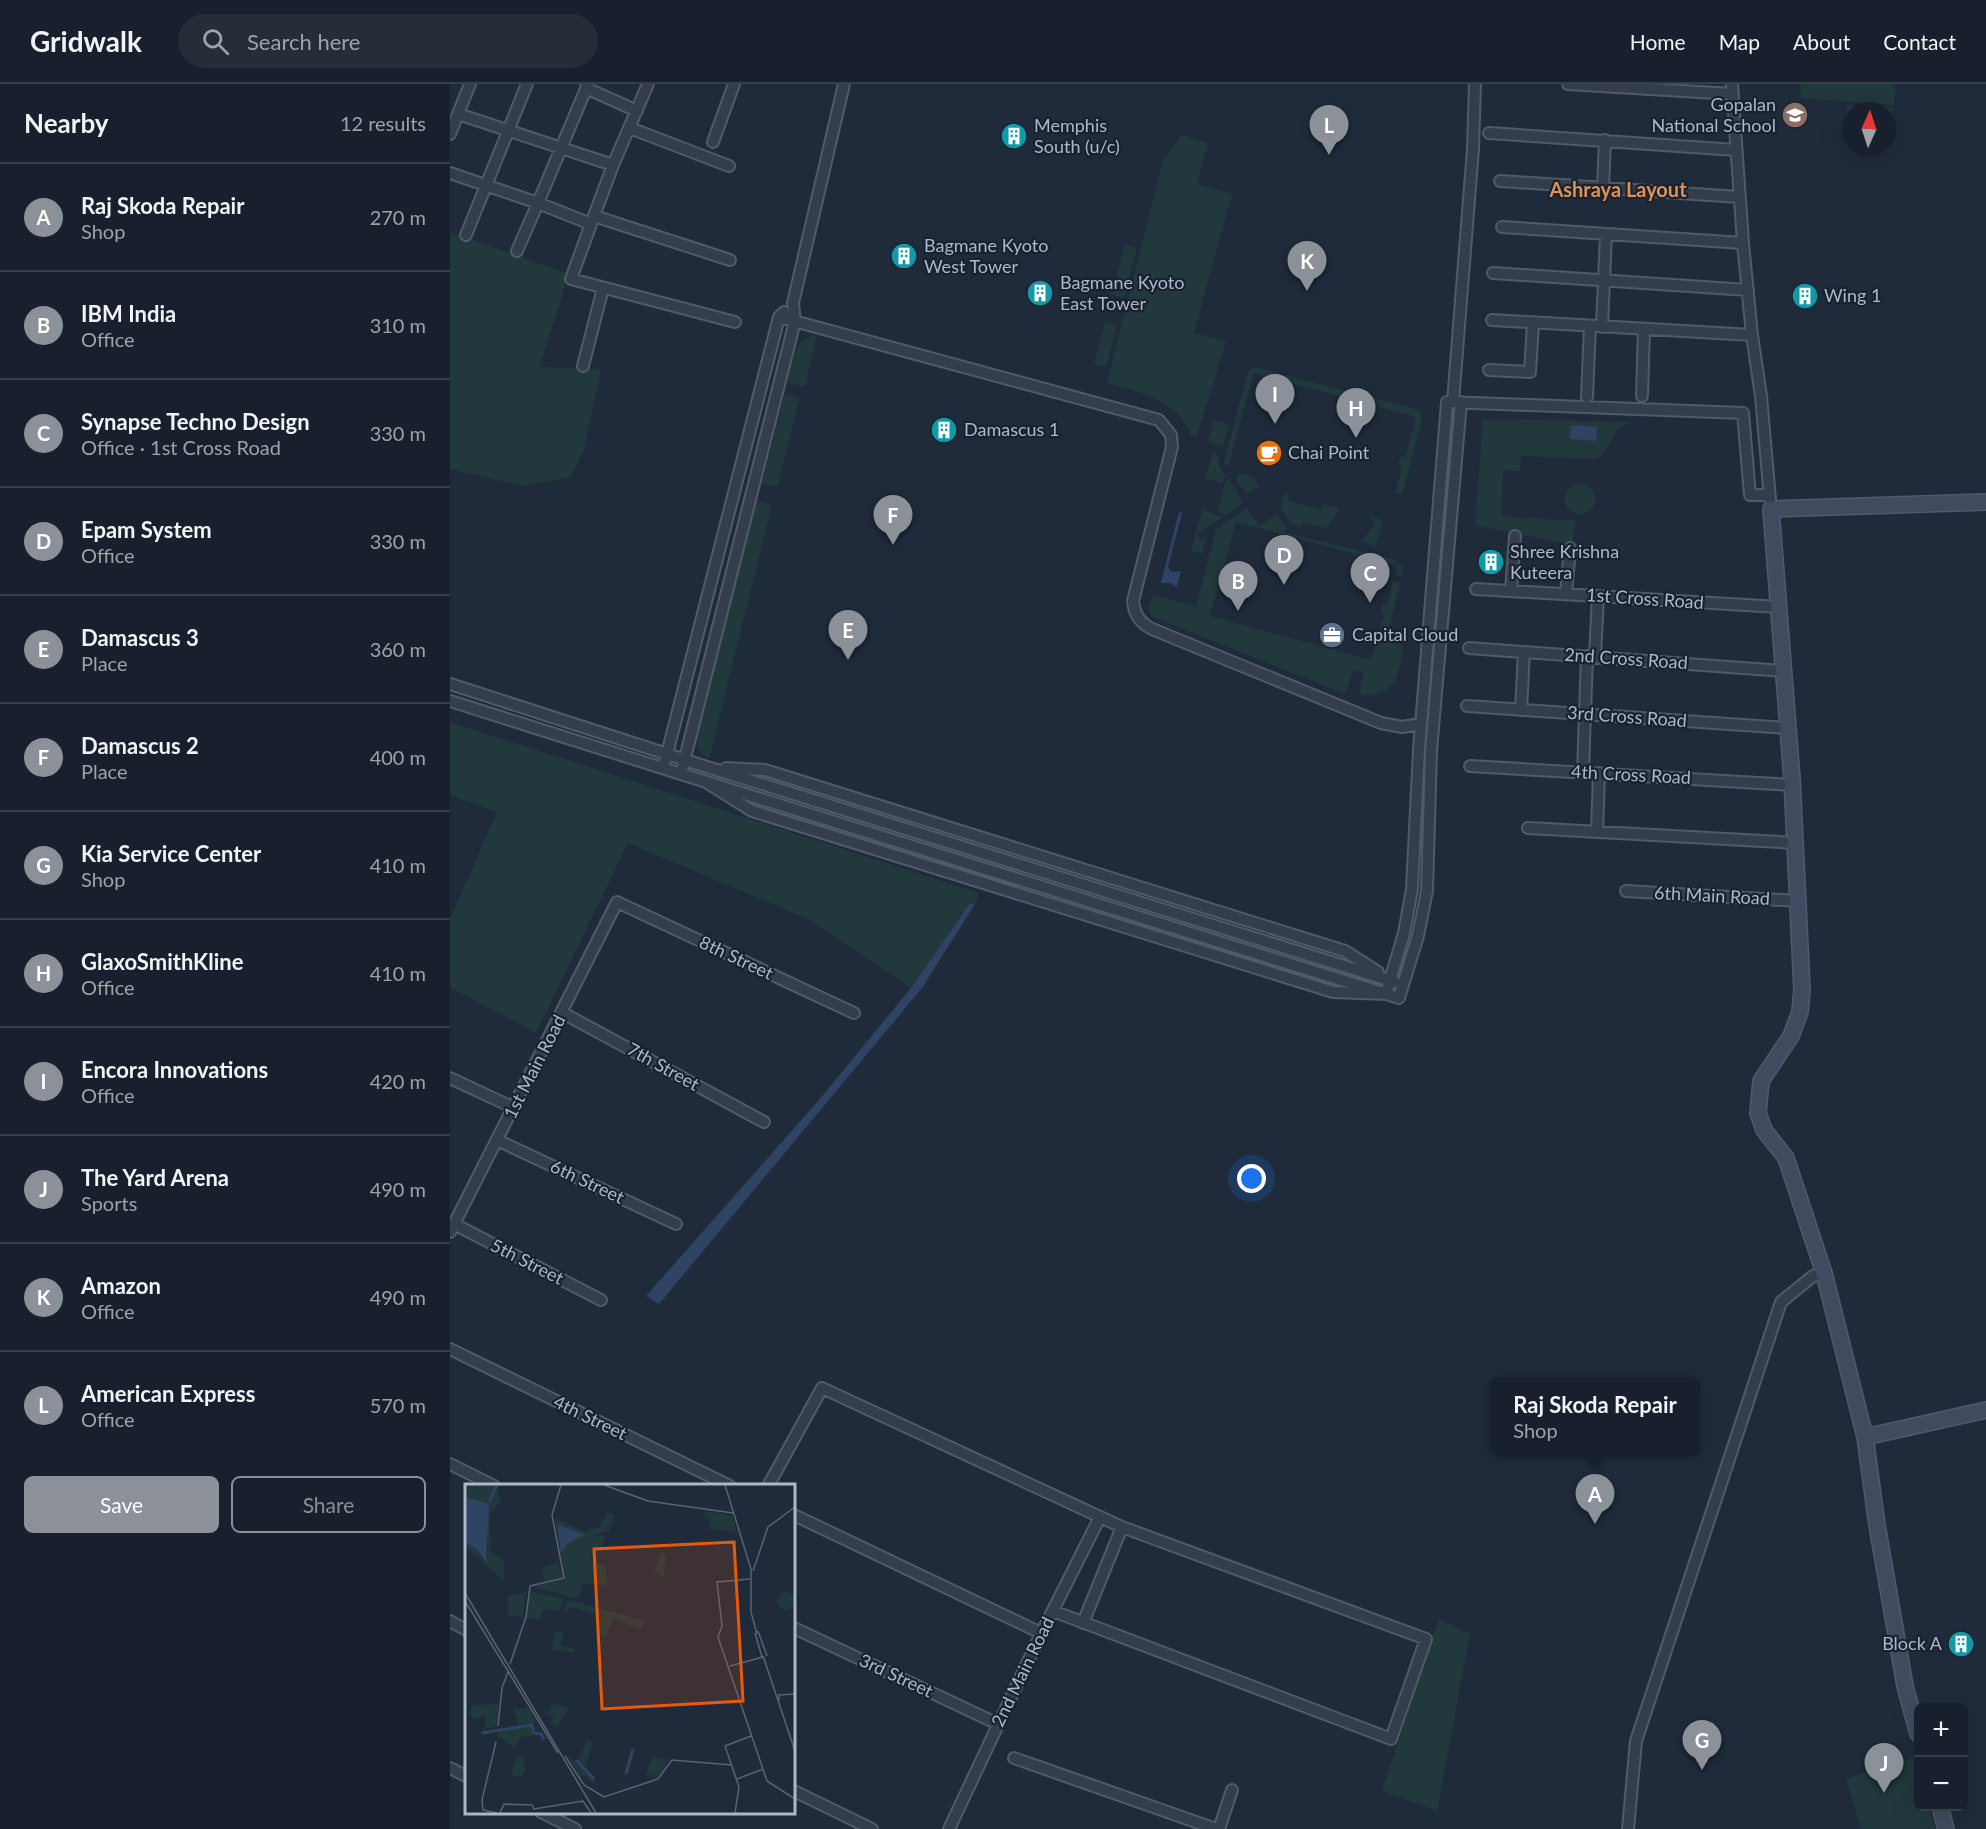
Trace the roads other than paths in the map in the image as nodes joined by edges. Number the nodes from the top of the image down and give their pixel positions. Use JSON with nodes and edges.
{"nodes":[{"id":1,"x":470,"y":84,"type":"edge"},
{"id":2,"x":526,"y":84,"type":"edge"},
{"id":3,"x":648,"y":84,"type":"edge"},
{"id":4,"x":734,"y":84,"type":"edge"},
{"id":5,"x":844,"y":84,"type":"edge"},
{"id":6,"x":1475,"y":84,"type":"edge"},
{"id":7,"x":1568,"y":84,"type":"edge"},
{"id":8,"x":587,"y":86,"type":"edge"},
{"id":9,"x":1732,"y":89,"type":"edge"},
{"id":10,"x":637,"y":111,"type":"junction"},
{"id":11,"x":458,"y":114,"type":"junction"},
{"id":12,"x":630,"y":128,"type":"junction"},
{"id":13,"x":508,"y":130,"type":"junction"},
{"id":14,"x":1489,"y":133,"type":"dead end"},
{"id":15,"x":450,"y":134,"type":"edge"},
{"id":16,"x":1605,"y":140,"type":"junction"},
{"id":17,"x":712,"y":142,"type":"dead end"},
{"id":18,"x":561,"y":146,"type":"junction"},
{"id":19,"x":1736,"y":150,"type":"junction"},
{"id":20,"x":613,"y":165,"type":"junction"},
{"id":21,"x":729,"y":166,"type":"dead end"},
{"id":22,"x":450,"y":173,"type":"edge"},
{"id":23,"x":1500,"y":181,"type":"dead end"},
{"id":24,"x":487,"y":184,"type":"junction"},
{"id":25,"x":1603,"y":188,"type":"junction"},
{"id":26,"x":1739,"y":197,"type":"junction"},
{"id":27,"x":538,"y":203,"type":"junction"},
{"id":28,"x":593,"y":220,"type":"junction"},
{"id":29,"x":1502,"y":227,"type":"dead end"},
{"id":30,"x":1606,"y":234,"type":"junction"},
{"id":31,"x":466,"y":235,"type":"dead end"},
{"id":32,"x":1743,"y":243,"type":"junction"},
{"id":33,"x":517,"y":251,"type":"dead end"},
{"id":34,"x":730,"y":260,"type":"dead end"},
{"id":35,"x":1493,"y":273,"type":"dead end"},
{"id":36,"x":1604,"y":281,"type":"junction"},
{"id":37,"x":603,"y":288,"type":"junction"},
{"id":38,"x":1748,"y":290,"type":"junction"},
{"id":39,"x":793,"y":303,"type":"junction"},
{"id":40,"x":778,"y":317,"type":"junction"},
{"id":41,"x":1492,"y":320,"type":"dead end"},
{"id":42,"x":795,"y":321,"type":"junction"},
{"id":43,"x":735,"y":322,"type":"dead end"},
{"id":44,"x":1533,"y":323,"type":"junction"},
{"id":45,"x":1596,"y":326,"type":"junction"},
{"id":46,"x":1644,"y":329,"type":"junction"},
{"id":47,"x":1752,"y":335,"type":"junction"},
{"id":48,"x":583,"y":366,"type":"dead end"},
{"id":49,"x":1489,"y":370,"type":"dead end"},
{"id":50,"x":1642,"y":396,"type":"dead end"},
{"id":51,"x":1587,"y":397,"type":"dead end"},
{"id":52,"x":1454,"y":402,"type":"junction"},
{"id":53,"x":1770,"y":502,"type":"junction"},
{"id":54,"x":1986,"y":502,"type":"edge"},
{"id":55,"x":1515,"y":536,"type":"dead end"},
{"id":56,"x":1570,"y":548,"type":"dead end"},
{"id":57,"x":1476,"y":589,"type":"dead end"},
{"id":58,"x":1511,"y":591,"type":"junction"},
{"id":59,"x":1566,"y":594,"type":"junction"},
{"id":60,"x":1598,"y":596,"type":"junction"},
{"id":61,"x":1779,"y":607,"type":"junction"},
{"id":62,"x":1469,"y":648,"type":"dead end"},
{"id":63,"x":1524,"y":652,"type":"junction"},
{"id":64,"x":1591,"y":656,"type":"junction"},
{"id":65,"x":1784,"y":671,"type":"junction"},
{"id":66,"x":450,"y":684,"type":"edge"},
{"id":67,"x":450,"y":701,"type":"edge"},
{"id":68,"x":1467,"y":706,"type":"dead end"},
{"id":69,"x":1521,"y":710,"type":"junction"},
{"id":70,"x":1585,"y":714,"type":"junction"},
{"id":71,"x":1421,"y":724,"type":"junction"},
{"id":72,"x":1788,"y":728,"type":"junction"},
{"id":73,"x":667,"y":754,"type":"junction"},
{"id":74,"x":685,"y":760,"type":"junction"},
{"id":75,"x":1470,"y":765,"type":"dead end"},
{"id":76,"x":663,"y":767,"type":"junction"},
{"id":77,"x":711,"y":768,"type":"junction"},
{"id":78,"x":1583,"y":772,"type":"junction"},
{"id":79,"x":1599,"y":773,"type":"junction"},
{"id":80,"x":681,"y":774,"type":"junction"},
{"id":81,"x":706,"y":782,"type":"junction"},
{"id":82,"x":1792,"y":785,"type":"junction"},
{"id":83,"x":1528,"y":828,"type":"dead end"},
{"id":84,"x":1596,"y":832,"type":"junction"},
{"id":85,"x":1796,"y":843,"type":"junction"},
{"id":86,"x":1626,"y":891,"type":"dead end"},
{"id":87,"x":1798,"y":901,"type":"junction"},
{"id":88,"x":617,"y":902,"type":"joint"},
{"id":89,"x":1390,"y":980,"type":"junction"},
{"id":90,"x":1404,"y":984,"type":"junction"},
{"id":91,"x":1386,"y":994,"type":"junction"},
{"id":92,"x":563,"y":1013,"type":"junction"},
{"id":93,"x":854,"y":1013,"type":"dead end"},
{"id":94,"x":450,"y":1078,"type":"edge"},
{"id":95,"x":514,"y":1108,"type":"junction"},
{"id":96,"x":764,"y":1122,"type":"dead end"},
{"id":97,"x":497,"y":1140,"type":"junction"},
{"id":98,"x":676,"y":1224,"type":"dead end"},
{"id":99,"x":452,"y":1228,"type":"edge"},
{"id":100,"x":1824,"y":1273,"type":"junction"},
{"id":101,"x":601,"y":1300,"type":"dead end"},
{"id":102,"x":450,"y":1349,"type":"edge"},
{"id":103,"x":1986,"y":1410,"type":"edge"},
{"id":104,"x":1865,"y":1437,"type":"junction"},
{"id":105,"x":450,"y":1464,"type":"edge"},
{"id":106,"x":492,"y":1484,"type":"edge"},
{"id":107,"x":728,"y":1484,"type":"edge"},
{"id":108,"x":769,"y":1484,"type":"edge"},
{"id":109,"x":795,"y":1515,"type":"edge"},
{"id":110,"x":1100,"y":1517,"type":"junction"},
{"id":111,"x":1122,"y":1527,"type":"junction"},
{"id":112,"x":1053,"y":1611,"type":"junction"},
{"id":113,"x":450,"y":1622,"type":"edge"},
{"id":114,"x":1083,"y":1623,"type":"junction"},
{"id":115,"x":795,"y":1628,"type":"edge"},
{"id":116,"x":465,"y":1630,"type":"edge"},
{"id":117,"x":1041,"y":1633,"type":"junction"},
{"id":118,"x":1914,"y":1719,"type":"edge"},
{"id":119,"x":998,"y":1724,"type":"junction"},
{"id":120,"x":1014,"y":1758,"type":"dead end"},
{"id":121,"x":450,"y":1768,"type":"edge"},
{"id":122,"x":465,"y":1776,"type":"edge"},
{"id":123,"x":1232,"y":1790,"type":"dead end"},
{"id":124,"x":795,"y":1791,"type":"edge"},
{"id":125,"x":1941,"y":1811,"type":"edge"},
{"id":126,"x":545,"y":1814,"type":"edge"},
{"id":127,"x":575,"y":1829,"type":"edge"},
{"id":128,"x":872,"y":1829,"type":"edge"},
{"id":129,"x":949,"y":1829,"type":"edge"},
{"id":130,"x":1217,"y":1829,"type":"edge"},
{"id":131,"x":1628,"y":1829,"type":"edge"},
{"id":132,"x":1946,"y":1829,"type":"edge"}],
"edges":[{"from":1,"to":11,"type":"street"},
{"from":2,"to":13,"type":"street"},
{"from":3,"to":10,"type":"street"},
{"from":4,"to":17,"type":"street"},
{"from":5,"to":39,"type":"street"},
{"from":6,"to":52,"type":"street"},
{"from":7,"to":9,"type":"street"},
{"from":8,"to":10,"type":"street"},
{"from":8,"to":18,"type":"street"},
{"from":9,"to":19,"type":"street"},
{"from":10,"to":12,"type":"street"},
{"from":11,"to":13,"type":"street"},
{"from":11,"to":15,"type":"street"},
{"from":12,"to":20,"type":"street"},
{"from":12,"to":21,"type":"street"},
{"from":13,"to":18,"type":"street"},
{"from":13,"to":24,"type":"street"},
{"from":14,"to":16,"type":"street"},
{"from":16,"to":19,"type":"street"},
{"from":16,"to":25,"type":"street"},
{"from":18,"to":20,"type":"street"},
{"from":18,"to":27,"type":"street"},
{"from":19,"to":26,"type":"street"},
{"from":20,"to":28,"type":"street"},
{"from":22,"to":24,"type":"street"},
{"from":23,"to":25,"type":"street"},
{"from":24,"to":27,"type":"street"},
{"from":24,"to":31,"type":"street"},
{"from":25,"to":26,"type":"street"},
{"from":26,"to":32,"type":"street"},
{"from":27,"to":28,"type":"street"},
{"from":27,"to":33,"type":"street"},
{"from":28,"to":34,"type":"street"},
{"from":28,"to":37,"type":"street"},
{"from":29,"to":30,"type":"street"},
{"from":30,"to":32,"type":"street"},
{"from":30,"to":36,"type":"street"},
{"from":32,"to":38,"type":"street"},
{"from":35,"to":36,"type":"street"},
{"from":36,"to":38,"type":"street"},
{"from":36,"to":45,"type":"street"},
{"from":37,"to":43,"type":"street"},
{"from":37,"to":48,"type":"street"},
{"from":38,"to":47,"type":"street"},
{"from":39,"to":40,"type":"street"},
{"from":39,"to":42,"type":"street"},
{"from":40,"to":42,"type":"street"},
{"from":40,"to":73,"type":"street"},
{"from":41,"to":44,"type":"street"},
{"from":42,"to":71,"type":"street"},
{"from":42,"to":74,"type":"street"},
{"from":44,"to":45,"type":"street"},
{"from":44,"to":49,"type":"street"},
{"from":45,"to":46,"type":"street"},
{"from":45,"to":51,"type":"street"},
{"from":46,"to":47,"type":"street"},
{"from":46,"to":50,"type":"street"},
{"from":47,"to":53,"type":"street"},
{"from":52,"to":53,"type":"street"},
{"from":52,"to":71,"type":"street"},
{"from":52,"to":90,"type":"street"},
{"from":53,"to":54,"type":"street"},
{"from":53,"to":61,"type":"street"},
{"from":55,"to":58,"type":"street"},
{"from":56,"to":59,"type":"street"},
{"from":57,"to":58,"type":"street","name":"1st Cross Road"},
{"from":58,"to":59,"type":"street","name":"1st Cross Road"},
{"from":59,"to":60,"type":"street","name":"1st Cross Road"},
{"from":60,"to":61,"type":"street","name":"1st Cross Road"},
{"from":60,"to":64,"type":"street"},
{"from":61,"to":65,"type":"street"},
{"from":62,"to":63,"type":"street","name":"2nd Cross Road"},
{"from":63,"to":64,"type":"street","name":"2nd Cross Road"},
{"from":63,"to":69,"type":"street"},
{"from":64,"to":65,"type":"street","name":"2nd Cross Road"},
{"from":64,"to":70,"type":"street"},
{"from":65,"to":72,"type":"street"},
{"from":66,"to":73,"type":"street"},
{"from":67,"to":76,"type":"street"},
{"from":68,"to":69,"type":"street","name":"3rd Cross Road"},
{"from":69,"to":70,"type":"street","name":"3rd Cross Road"},
{"from":70,"to":72,"type":"street","name":"3rd Cross Road"},
{"from":70,"to":78,"type":"street"},
{"from":71,"to":89,"type":"street"},
{"from":72,"to":82,"type":"street"},
{"from":73,"to":74,"type":"street"},
{"from":73,"to":76,"type":"street"},
{"from":74,"to":77,"type":"street"},
{"from":74,"to":80,"type":"street"},
{"from":75,"to":78,"type":"street","name":"4th Cross Road"},
{"from":76,"to":80,"type":"street"},
{"from":77,"to":89,"type":"street"},
{"from":77,"to":89,"type":"street"},
{"from":78,"to":79,"type":"street","name":"4th Cross Road"},
{"from":79,"to":82,"type":"street","name":"4th Cross Road"},
{"from":79,"to":84,"type":"street"},
{"from":80,"to":81,"type":"street"},
{"from":81,"to":91,"type":"street"},
{"from":81,"to":91,"type":"street"},
{"from":82,"to":85,"type":"street"},
{"from":83,"to":84,"type":"street"},
{"from":84,"to":85,"type":"street"},
{"from":85,"to":87,"type":"street"},
{"from":86,"to":87,"type":"street","name":"6th Main Road"},
{"from":87,"to":100,"type":"street"},
{"from":88,"to":92,"type":"street","name":"1st Main Road"},
{"from":88,"to":93,"type":"street","name":"8th Street"},
{"from":89,"to":90,"type":"street"},
{"from":89,"to":91,"type":"street"},
{"from":90,"to":91,"type":"street"},
{"from":92,"to":95,"type":"street","name":"1st Main Road"},
{"from":92,"to":96,"type":"street","name":"7th Street"},
{"from":94,"to":95,"type":"street"},
{"from":95,"to":97,"type":"street","name":"1st Main Road"},
{"from":97,"to":98,"type":"street","name":"6th Street"},
{"from":97,"to":99,"type":"street","name":"1st Main Road"},
{"from":99,"to":101,"type":"street","name":"5th Street"},
{"from":100,"to":104,"type":"street"},
{"from":100,"to":131,"type":"street"},
{"from":102,"to":107,"type":"street","name":"4th Street"},
{"from":103,"to":104,"type":"street"},
{"from":104,"to":118,"type":"street"},
{"from":105,"to":106,"type":"street"},
{"from":108,"to":110,"type":"street"},
{"from":109,"to":117,"type":"street"},
{"from":110,"to":111,"type":"street"},
{"from":110,"to":112,"type":"street","name":"2nd Main Road"},
{"from":111,"to":114,"type":"street"},
{"from":111,"to":114,"type":"street"},
{"from":112,"to":114,"type":"street"},
{"from":112,"to":117,"type":"street","name":"2nd Main Road"},
{"from":113,"to":116,"type":"street"},
{"from":115,"to":119,"type":"street","name":"3rd Street"},
{"from":117,"to":119,"type":"street","name":"2nd Main Road"},
{"from":119,"to":129,"type":"street","name":"2nd Main Road"},
{"from":120,"to":130,"type":"street"},
{"from":121,"to":122,"type":"street"},
{"from":123,"to":130,"type":"street"},
{"from":124,"to":128,"type":"street"},
{"from":125,"to":132,"type":"street"},
{"from":126,"to":127,"type":"street"}]}
